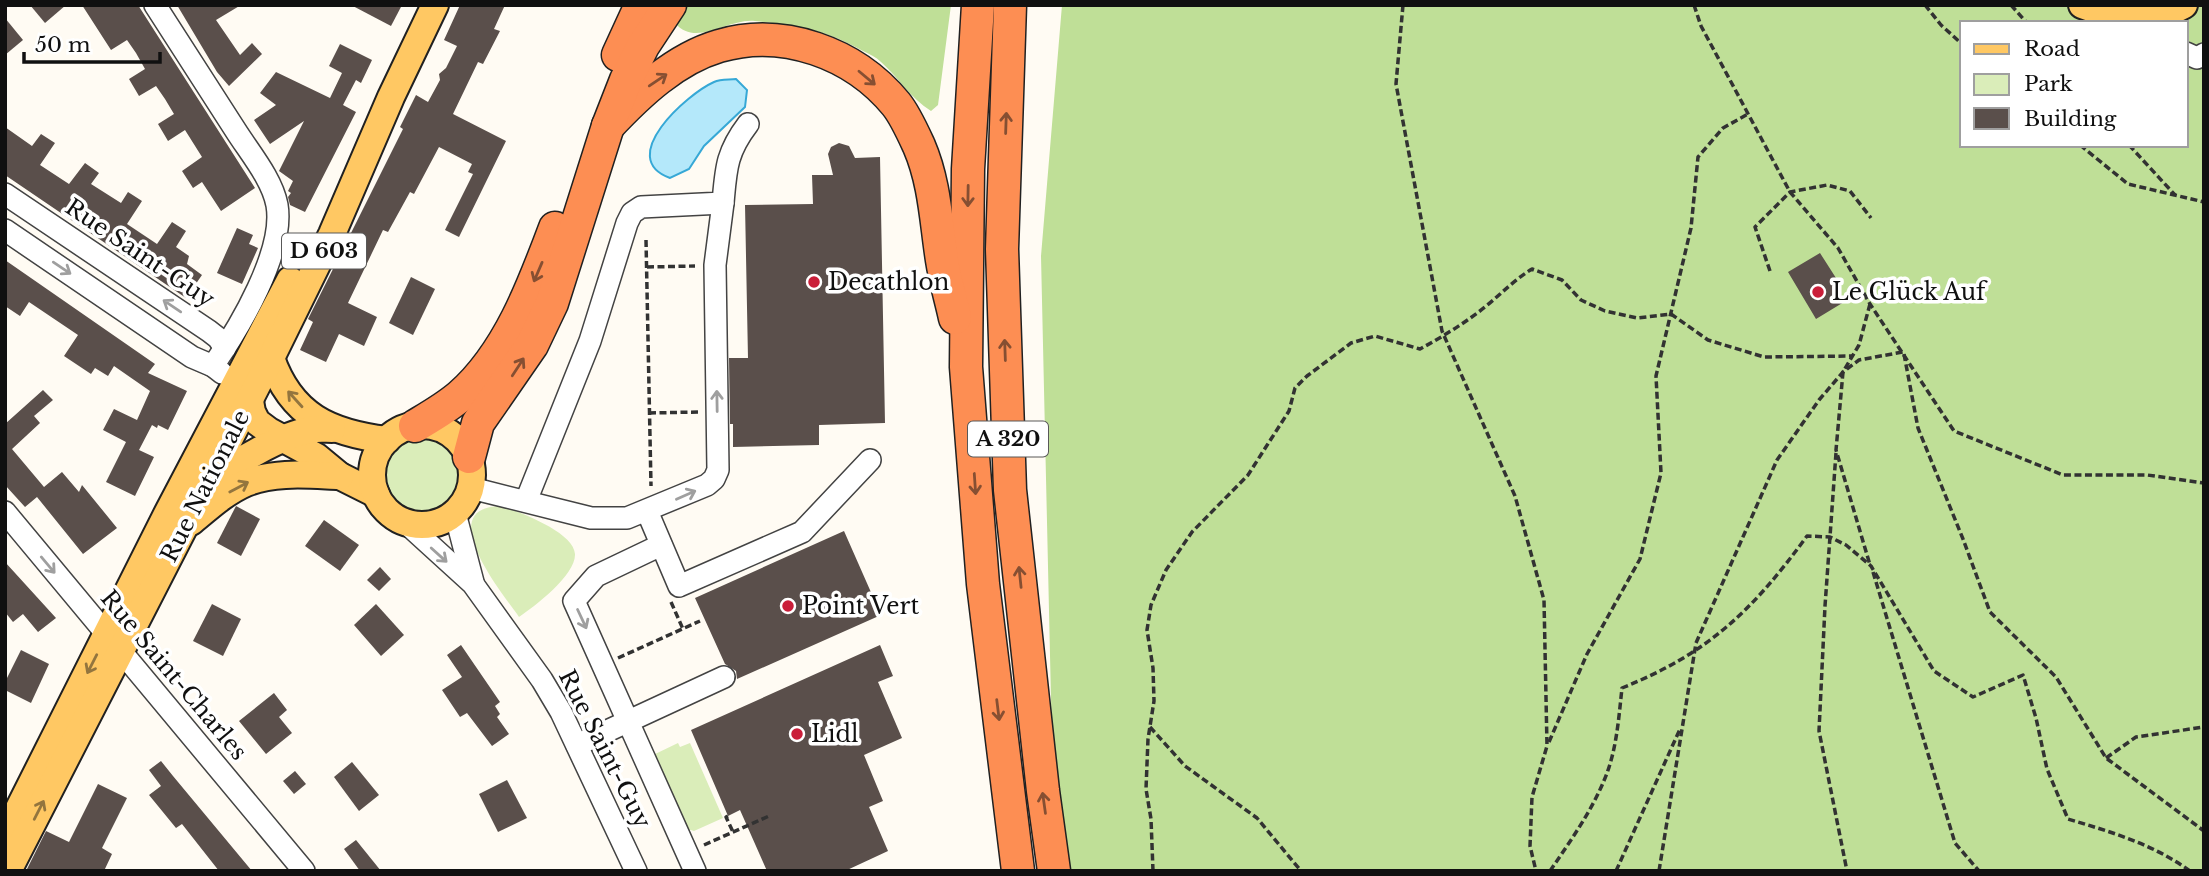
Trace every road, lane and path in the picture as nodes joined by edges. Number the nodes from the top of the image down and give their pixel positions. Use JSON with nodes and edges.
{"nodes":[{"id":1,"x":155,"y":5,"type":"edge"},
{"id":2,"x":435,"y":5,"type":"edge"},
{"id":3,"x":641,"y":5,"type":"edge"},
{"id":4,"x":655,"y":5,"type":"edge"},
{"id":5,"x":670,"y":5,"type":"edge"},
{"id":6,"x":978,"y":5,"type":"edge"},
{"id":7,"x":1403,"y":5,"type":"edge"},
{"id":8,"x":1694,"y":5,"type":"edge"},
{"id":9,"x":1925,"y":5,"type":"edge"},
{"id":10,"x":2011,"y":5,"type":"edge"},
{"id":11,"x":2082,"y":5,"type":"edge"},
{"id":12,"x":2184,"y":5,"type":"edge"},
{"id":13,"x":1012,"y":12,"type":"edge"},
{"id":14,"x":2134,"y":18,"type":"edge"},
{"id":15,"x":2024,"y":21,"type":"edge"},
{"id":16,"x":1960,"y":42,"type":"edge"},
{"id":17,"x":621,"y":49,"type":"junction"},
{"id":18,"x":2188,"y":54,"type":"edge"},
{"id":19,"x":2204,"y":54,"type":"edge"},
{"id":20,"x":1748,"y":114,"type":"junction"},
{"id":21,"x":748,"y":124,"type":"dead end"},
{"id":22,"x":608,"y":127,"type":"junction"},
{"id":23,"x":2082,"y":147,"type":"edge"},
{"id":24,"x":2131,"y":147,"type":"edge"},
{"id":25,"x":1790,"y":192,"type":"junction"},
{"id":26,"x":5,"y":194,"type":"edge"},
{"id":27,"x":2177,"y":197,"type":"junction"},
{"id":28,"x":2204,"y":202,"type":"edge"},
{"id":29,"x":723,"y":203,"type":"junction"},
{"id":30,"x":1871,"y":218,"type":"dead end"},
{"id":31,"x":5,"y":230,"type":"edge"},
{"id":32,"x":646,"y":240,"type":"dead end"},
{"id":33,"x":715,"y":265,"type":"junction"},
{"id":34,"x":646,"y":267,"type":"junction"},
{"id":35,"x":1770,"y":271,"type":"dead end"},
{"id":36,"x":1870,"y":304,"type":"junction"},
{"id":37,"x":1671,"y":314,"type":"junction"},
{"id":38,"x":1444,"y":336,"type":"junction"},
{"id":39,"x":1903,"y":352,"type":"junction"},
{"id":40,"x":1853,"y":356,"type":"junction"},
{"id":41,"x":966,"y":367,"type":"junction"},
{"id":42,"x":240,"y":370,"type":"junction"},
{"id":43,"x":1843,"y":372,"type":"junction"},
{"id":44,"x":717,"y":412,"type":"junction"},
{"id":45,"x":649,"y":413,"type":"junction"},
{"id":46,"x":415,"y":426,"type":"junction"},
{"id":47,"x":332,"y":429,"type":"junction"},
{"id":48,"x":284,"y":440,"type":"junction"},
{"id":49,"x":387,"y":440,"type":"junction"},
{"id":50,"x":1836,"y":450,"type":"junction"},
{"id":51,"x":870,"y":460,"type":"dead end"},
{"id":52,"x":470,"y":472,"type":"junction"},
{"id":53,"x":340,"y":476,"type":"junction"},
{"id":54,"x":208,"y":481,"type":"junction"},
{"id":55,"x":2204,"y":483,"type":"edge"},
{"id":56,"x":376,"y":494,"type":"junction"},
{"id":57,"x":526,"y":501,"type":"junction"},
{"id":58,"x":651,"y":510,"type":"junction"},
{"id":59,"x":5,"y":512,"type":"edge"},
{"id":60,"x":454,"y":513,"type":"junction"},
{"id":61,"x":176,"y":519,"type":"junction"},
{"id":62,"x":406,"y":523,"type":"junction"},
{"id":63,"x":1830,"y":537,"type":"junction"},
{"id":64,"x":13,"y":538,"type":"edge"},
{"id":65,"x":661,"y":545,"type":"junction"},
{"id":66,"x":1871,"y":566,"type":"junction"},
{"id":67,"x":473,"y":584,"type":"junction"},
{"id":68,"x":700,"y":621,"type":"dead end"},
{"id":69,"x":114,"y":642,"type":"junction"},
{"id":70,"x":1695,"y":653,"type":"junction"},
{"id":71,"x":603,"y":665,"type":"junction"},
{"id":72,"x":724,"y":677,"type":"dead end"},
{"id":73,"x":629,"y":721,"type":"junction"},
{"id":74,"x":1683,"y":722,"type":"junction"},
{"id":75,"x":1150,"y":727,"type":"junction"},
{"id":76,"x":2204,"y":727,"type":"edge"},
{"id":77,"x":577,"y":745,"type":"junction"},
{"id":78,"x":1548,"y":746,"type":"junction"},
{"id":79,"x":2106,"y":758,"type":"junction"},
{"id":80,"x":728,"y":816,"type":"dead end"},
{"id":81,"x":769,"y":816,"type":"dead end"},
{"id":82,"x":2204,"y":831,"type":"edge"},
{"id":83,"x":733,"y":832,"type":"junction"},
{"id":84,"x":5,"y":836,"type":"edge"},
{"id":85,"x":691,"y":862,"type":"edge"},
{"id":86,"x":8,"y":871,"type":"edge"},
{"id":87,"x":304,"y":871,"type":"edge"},
{"id":88,"x":636,"y":871,"type":"edge"},
{"id":89,"x":1018,"y":871,"type":"edge"},
{"id":90,"x":1054,"y":871,"type":"edge"},
{"id":91,"x":1153,"y":871,"type":"edge"},
{"id":92,"x":1301,"y":871,"type":"edge"},
{"id":93,"x":1536,"y":871,"type":"edge"},
{"id":94,"x":1550,"y":871,"type":"edge"},
{"id":95,"x":1616,"y":871,"type":"edge"},
{"id":96,"x":1659,"y":871,"type":"edge"},
{"id":97,"x":1847,"y":871,"type":"edge"},
{"id":98,"x":1979,"y":871,"type":"edge"},
{"id":99,"x":2190,"y":871,"type":"edge"}],
"edges":[{"from":1,"to":42,"type":"street"},
{"from":2,"to":42,"type":"main road","name":"Rue Nationale","number":"D 603"},
{"from":3,"to":17,"type":"highway"},
{"from":4,"to":17,"type":"highway"},
{"from":5,"to":22,"type":"highway"},
{"from":6,"to":41,"type":"highway","number":"A 320","one_way":true},
{"from":7,"to":38,"type":"path"},
{"from":8,"to":20,"type":"path"},
{"from":9,"to":16,"type":"path"},
{"from":10,"to":15,"type":"path"},
{"from":11,"to":14,"type":"main road"},
{"from":12,"to":14,"type":"main road"},
{"from":90,"to":13,"type":"highway","number":"A 320","one_way":true},
{"from":17,"to":46,"type":"highway","one_way":true},
{"from":18,"to":19,"type":"street"},
{"from":20,"to":25,"type":"path"},
{"from":20,"to":37,"type":"path"},
{"from":21,"to":29,"type":"street"},
{"from":22,"to":41,"type":"highway","one_way":true},
{"from":52,"to":22,"type":"highway","one_way":true},
{"from":23,"to":27,"type":"path"},
{"from":24,"to":27,"type":"path"},
{"from":25,"to":30,"type":"path"},
{"from":25,"to":35,"type":"path"},
{"from":25,"to":36,"type":"path"},
{"from":42,"to":26,"type":"street","name":"Rue Saint-Guy","one_way":true},
{"from":27,"to":28,"type":"path"},
{"from":29,"to":33,"type":"street"},
{"from":29,"to":57,"type":"street"},
{"from":31,"to":42,"type":"street","one_way":true},
{"from":32,"to":34,"type":"path"},
{"from":33,"to":34,"type":"path"},
{"from":44,"to":33,"type":"street","one_way":true},
{"from":34,"to":45,"type":"path"},
{"from":36,"to":39,"type":"path"},
{"from":36,"to":40,"type":"path"},
{"from":37,"to":38,"type":"path"},
{"from":37,"to":40,"type":"path"},
{"from":37,"to":78,"type":"path"},
{"from":38,"to":75,"type":"path"},
{"from":38,"to":78,"type":"path"},
{"from":39,"to":43,"type":"path"},
{"from":39,"to":55,"type":"path"},
{"from":39,"to":79,"type":"path"},
{"from":40,"to":43,"type":"path"},
{"from":41,"to":89,"type":"highway","number":"A 320","one_way":true},
{"from":47,"to":42,"type":"main road","one_way":true},
{"from":42,"to":48,"type":"main road"},
{"from":42,"to":54,"type":"main road","name":"Rue Nationale","number":"D 603"},
{"from":42,"to":61,"type":"main road","name":"Rue Nationale","number":"D 603"},
{"from":43,"to":50,"type":"path"},
{"from":43,"to":70,"type":"path"},
{"from":44,"to":45,"type":"path"},
{"from":58,"to":44,"type":"street","one_way":true},
{"from":45,"to":58,"type":"path"},
{"from":46,"to":49,"type":"main road"},
{"from":46,"to":52,"type":"main road"},
{"from":47,"to":48,"type":"main road"},
{"from":47,"to":49,"type":"main road"},
{"from":48,"to":53,"type":"main road"},
{"from":48,"to":54,"type":"main road"},
{"from":49,"to":56,"type":"main road"},
{"from":50,"to":63,"type":"path"},
{"from":50,"to":66,"type":"path"},
{"from":51,"to":65,"type":"street"},
{"from":52,"to":57,"type":"street"},
{"from":52,"to":60,"type":"main road"},
{"from":53,"to":56,"type":"main road"},
{"from":61,"to":53,"type":"main road","one_way":true},
{"from":54,"to":61,"type":"main road","name":"Rue Nationale","number":"D 603"},
{"from":56,"to":62,"type":"main road"},
{"from":57,"to":58,"type":"street"},
{"from":58,"to":65,"type":"street"},
{"from":59,"to":64,"type":"street","name":"Rue Saint-Charles"},
{"from":60,"to":62,"type":"main road"},
{"from":60,"to":67,"type":"street","name":"Rue Saint-Guy"},
{"from":61,"to":69,"type":"main road","name":"Rue Nationale","number":"D 603"},
{"from":62,"to":67,"type":"street","name":"Rue Saint-Guy","one_way":true},
{"from":63,"to":66,"type":"path"},
{"from":63,"to":70,"type":"path"},
{"from":63,"to":97,"type":"path"},
{"from":64,"to":69,"type":"street","name":"Rue Saint-Charles","one_way":true},
{"from":65,"to":71,"type":"street","one_way":true},
{"from":66,"to":98,"type":"path"},
{"from":66,"to":99,"type":"path"},
{"from":67,"to":77,"type":"street","name":"Rue Saint-Guy"},
{"from":68,"to":71,"type":"path"},
{"from":69,"to":84,"type":"main road","name":"Rue Nationale","number":"D 603","one_way":true},
{"from":86,"to":69,"type":"main road","name":"Rue Nationale","number":"D 603","one_way":true},
{"from":69,"to":87,"type":"street","name":"Rue Saint-Charles"},
{"from":70,"to":74,"type":"path"},
{"from":70,"to":94,"type":"path"},
{"from":71,"to":73,"type":"street"},
{"from":72,"to":73,"type":"street"},
{"from":73,"to":77,"type":"street"},
{"from":73,"to":85,"type":"street"},
{"from":74,"to":95,"type":"path"},
{"from":74,"to":96,"type":"path"},
{"from":75,"to":91,"type":"path"},
{"from":75,"to":92,"type":"path"},
{"from":76,"to":79,"type":"path"},
{"from":77,"to":88,"type":"street","name":"Rue Saint-Guy"},
{"from":78,"to":93,"type":"path"},
{"from":79,"to":82,"type":"path"},
{"from":80,"to":83,"type":"path"},
{"from":81,"to":83,"type":"path"},
{"from":83,"to":85,"type":"path"}]}
